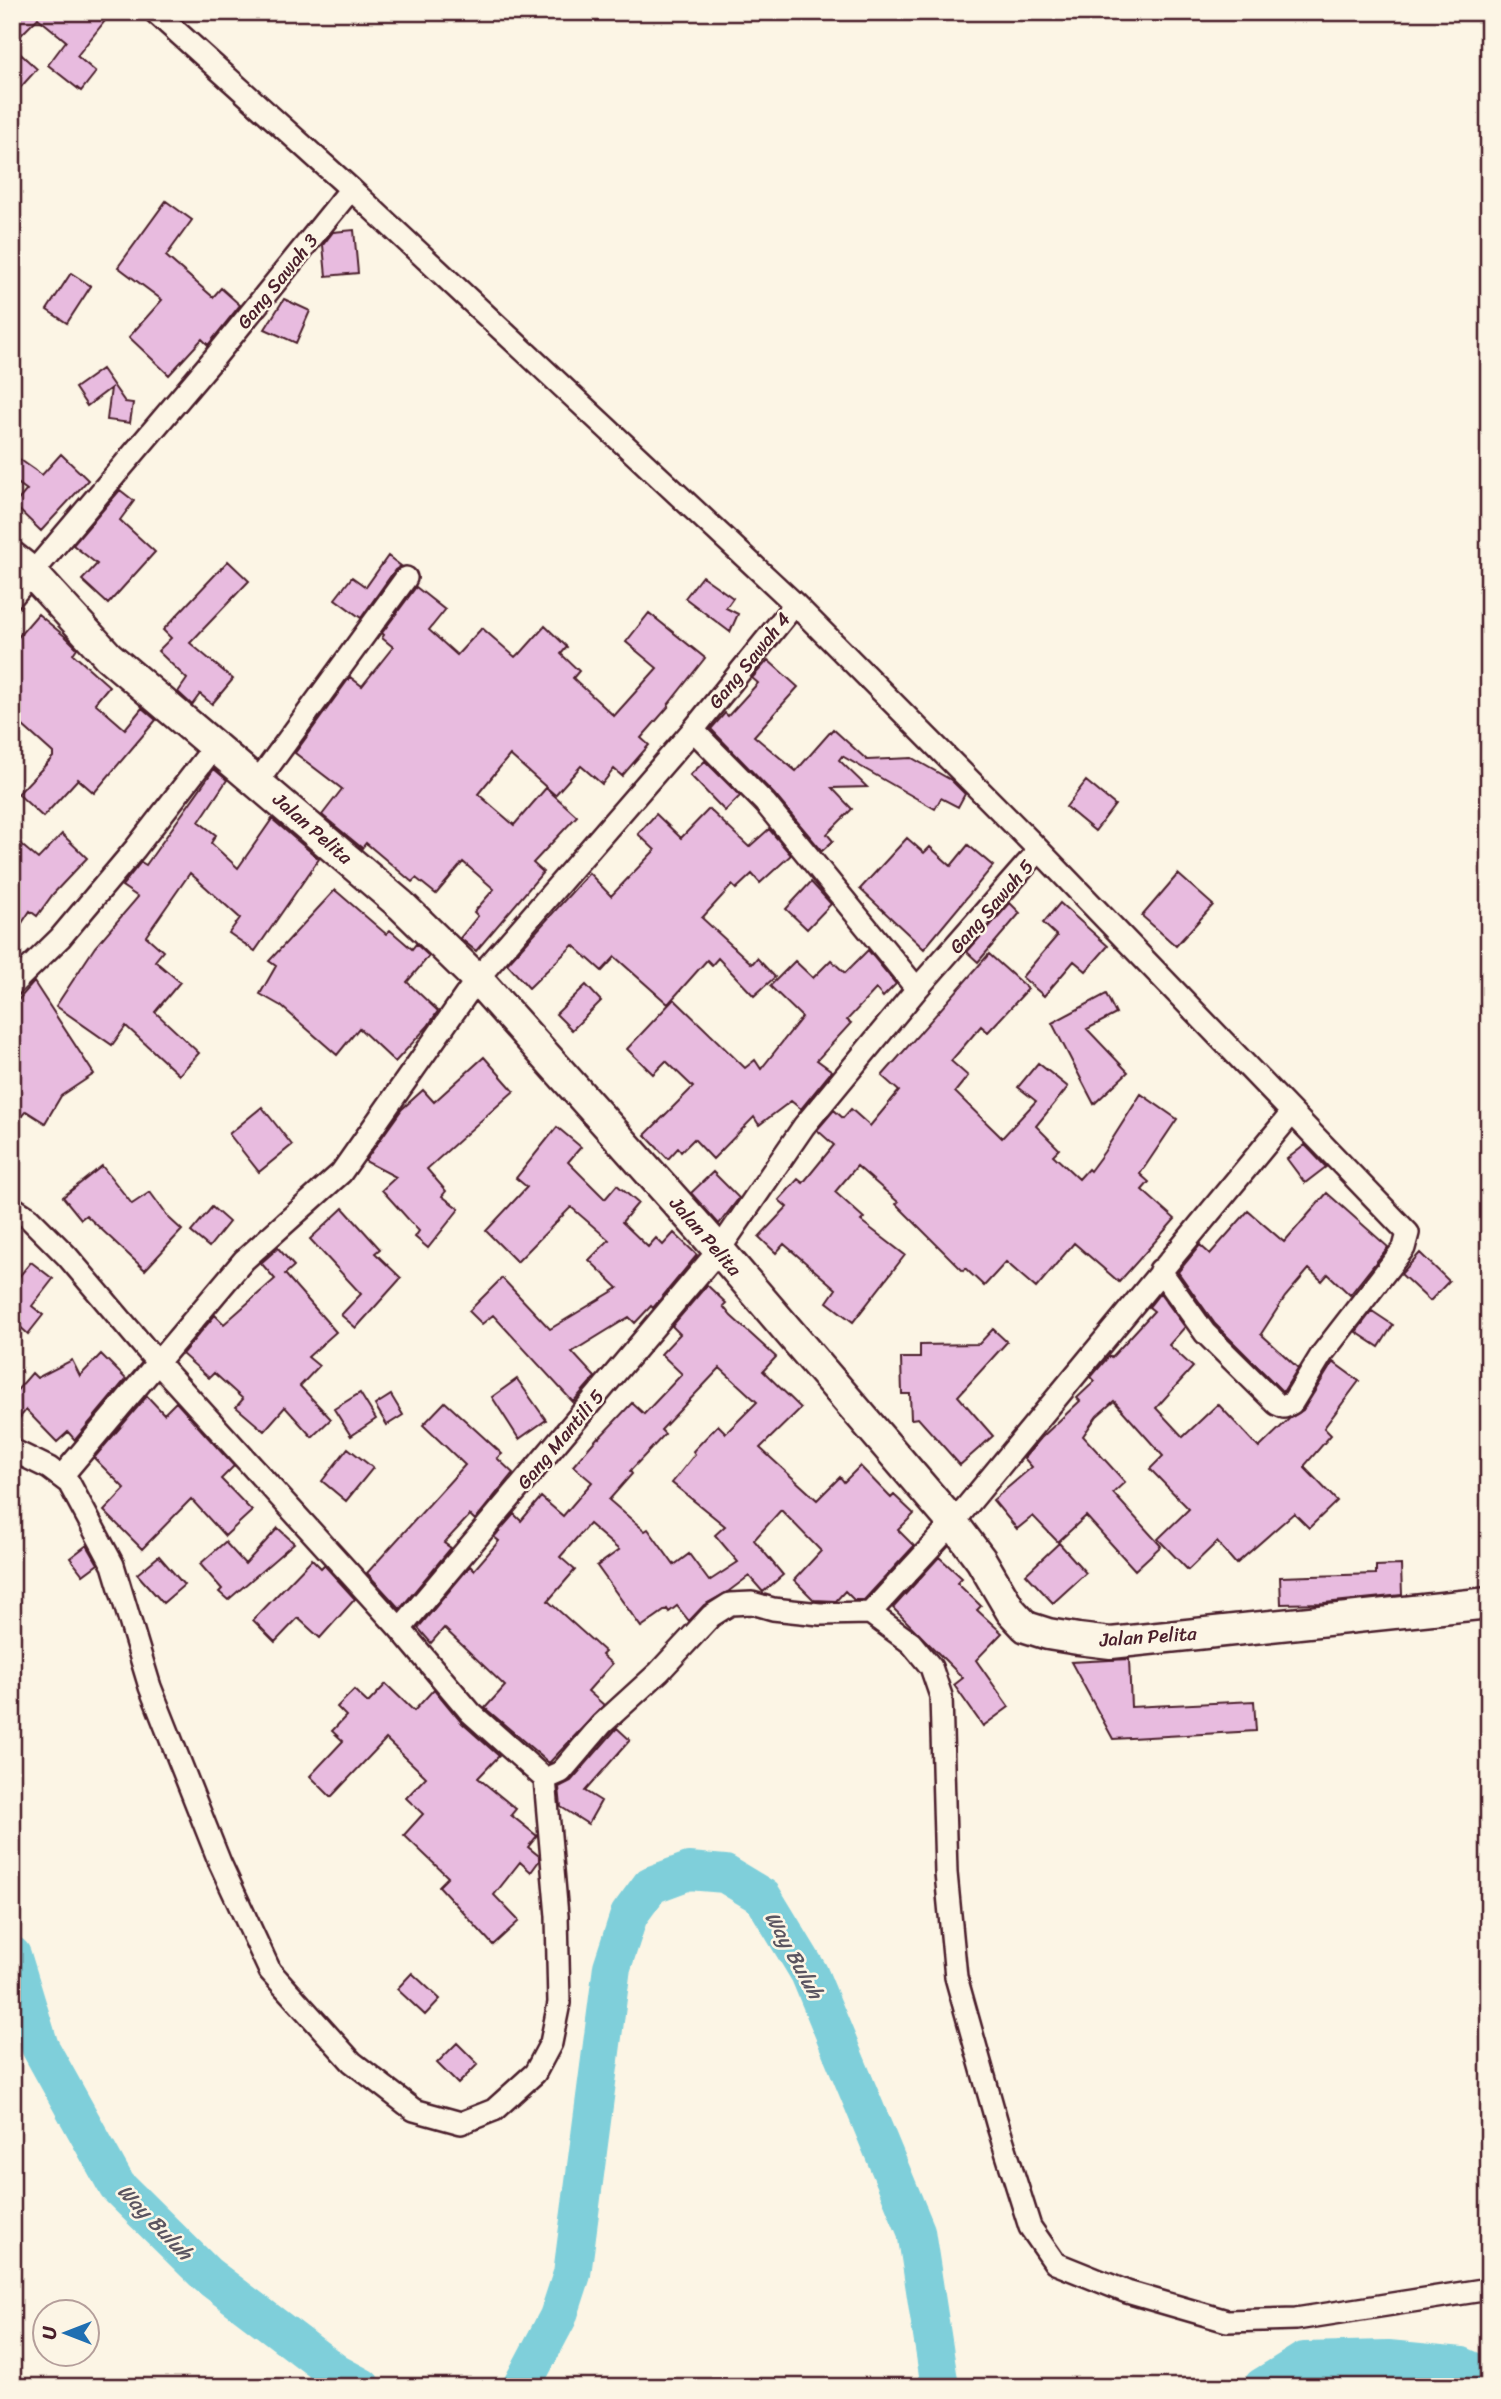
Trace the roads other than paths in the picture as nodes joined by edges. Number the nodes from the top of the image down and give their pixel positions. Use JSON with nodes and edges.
{"nodes":[{"id":1,"x":155,"y":12,"type":"edge"},
{"id":2,"x":351,"y":189,"type":"junction"},
{"id":3,"x":22,"y":564,"type":"edge"},
{"id":4,"x":405,"y":578,"type":"dead end"},
{"id":5,"x":12,"y":597,"type":"edge"},
{"id":6,"x":795,"y":604,"type":"junction"},
{"id":7,"x":693,"y":730,"type":"junction"},
{"id":8,"x":215,"y":746,"type":"junction"},
{"id":9,"x":258,"y":781,"type":"junction"},
{"id":10,"x":1039,"y":850,"type":"junction"},
{"id":11,"x":477,"y":979,"type":"junction"},
{"id":12,"x":12,"y":985,"type":"edge"},
{"id":13,"x":917,"y":989,"type":"junction"},
{"id":14,"x":1292,"y":1114,"type":"junction"},
{"id":15,"x":12,"y":1207,"type":"edge"},
{"id":16,"x":719,"y":1250,"type":"junction"},
{"id":17,"x":1160,"y":1270,"type":"junction"},
{"id":18,"x":157,"y":1362,"type":"junction"},
{"id":19,"x":12,"y":1450,"type":"edge"},
{"id":20,"x":61,"y":1477,"type":"junction"},
{"id":21,"x":953,"y":1523,"type":"junction"},
{"id":22,"x":1489,"y":1603,"type":"edge"},
{"id":23,"x":870,"y":1613,"type":"junction"},
{"id":24,"x":400,"y":1629,"type":"junction"},
{"id":25,"x":545,"y":1779,"type":"junction"},
{"id":26,"x":1489,"y":2289,"type":"edge"}],
"edges":[{"from":1,"to":2,"type":"street"},
{"from":2,"to":3,"type":"street","name":"Gang Sawah 3"},
{"from":2,"to":6,"type":"street"},
{"from":3,"to":5,"type":"street","name":"Gang Sawah 3"},
{"from":3,"to":8,"type":"street","name":"Jalan Pelita"},
{"from":4,"to":9,"type":"street"},
{"from":6,"to":7,"type":"street","name":"Gang Sawah 4"},
{"from":6,"to":10,"type":"street","name":"Gang Sawah 4"},
{"from":7,"to":11,"type":"street","name":"Gang Sawah 4"},
{"from":7,"to":13,"type":"street"},
{"from":8,"to":9,"type":"street","name":"Jalan Pelita"},
{"from":8,"to":12,"type":"street"},
{"from":9,"to":11,"type":"street","name":"Jalan Pelita"},
{"from":10,"to":13,"type":"street","name":"Gang Sawah 5"},
{"from":10,"to":14,"type":"street","name":"Gang Sawah 5"},
{"from":11,"to":16,"type":"street","name":"Jalan Pelita"},
{"from":11,"to":18,"type":"street","name":"Gang Sawah 4"},
{"from":13,"to":16,"type":"street","name":"Gang Sawah 5"},
{"from":14,"to":17,"type":"street"},
{"from":14,"to":17,"type":"street","name":"Gang Sawah 5"},
{"from":15,"to":18,"type":"street"},
{"from":16,"to":21,"type":"street","name":"Jalan Pelita"},
{"from":16,"to":24,"type":"street","name":"Gang Mantili 5"},
{"from":17,"to":21,"type":"street"},
{"from":18,"to":20,"type":"street","name":"Gang Sawah 4"},
{"from":18,"to":24,"type":"street"},
{"from":19,"to":20,"type":"street"},
{"from":20,"to":25,"type":"street"},
{"from":21,"to":22,"type":"street","name":"Jalan Pelita"},
{"from":21,"to":23,"type":"street"},
{"from":23,"to":25,"type":"street"},
{"from":23,"to":26,"type":"street"},
{"from":24,"to":25,"type":"street"}]}
